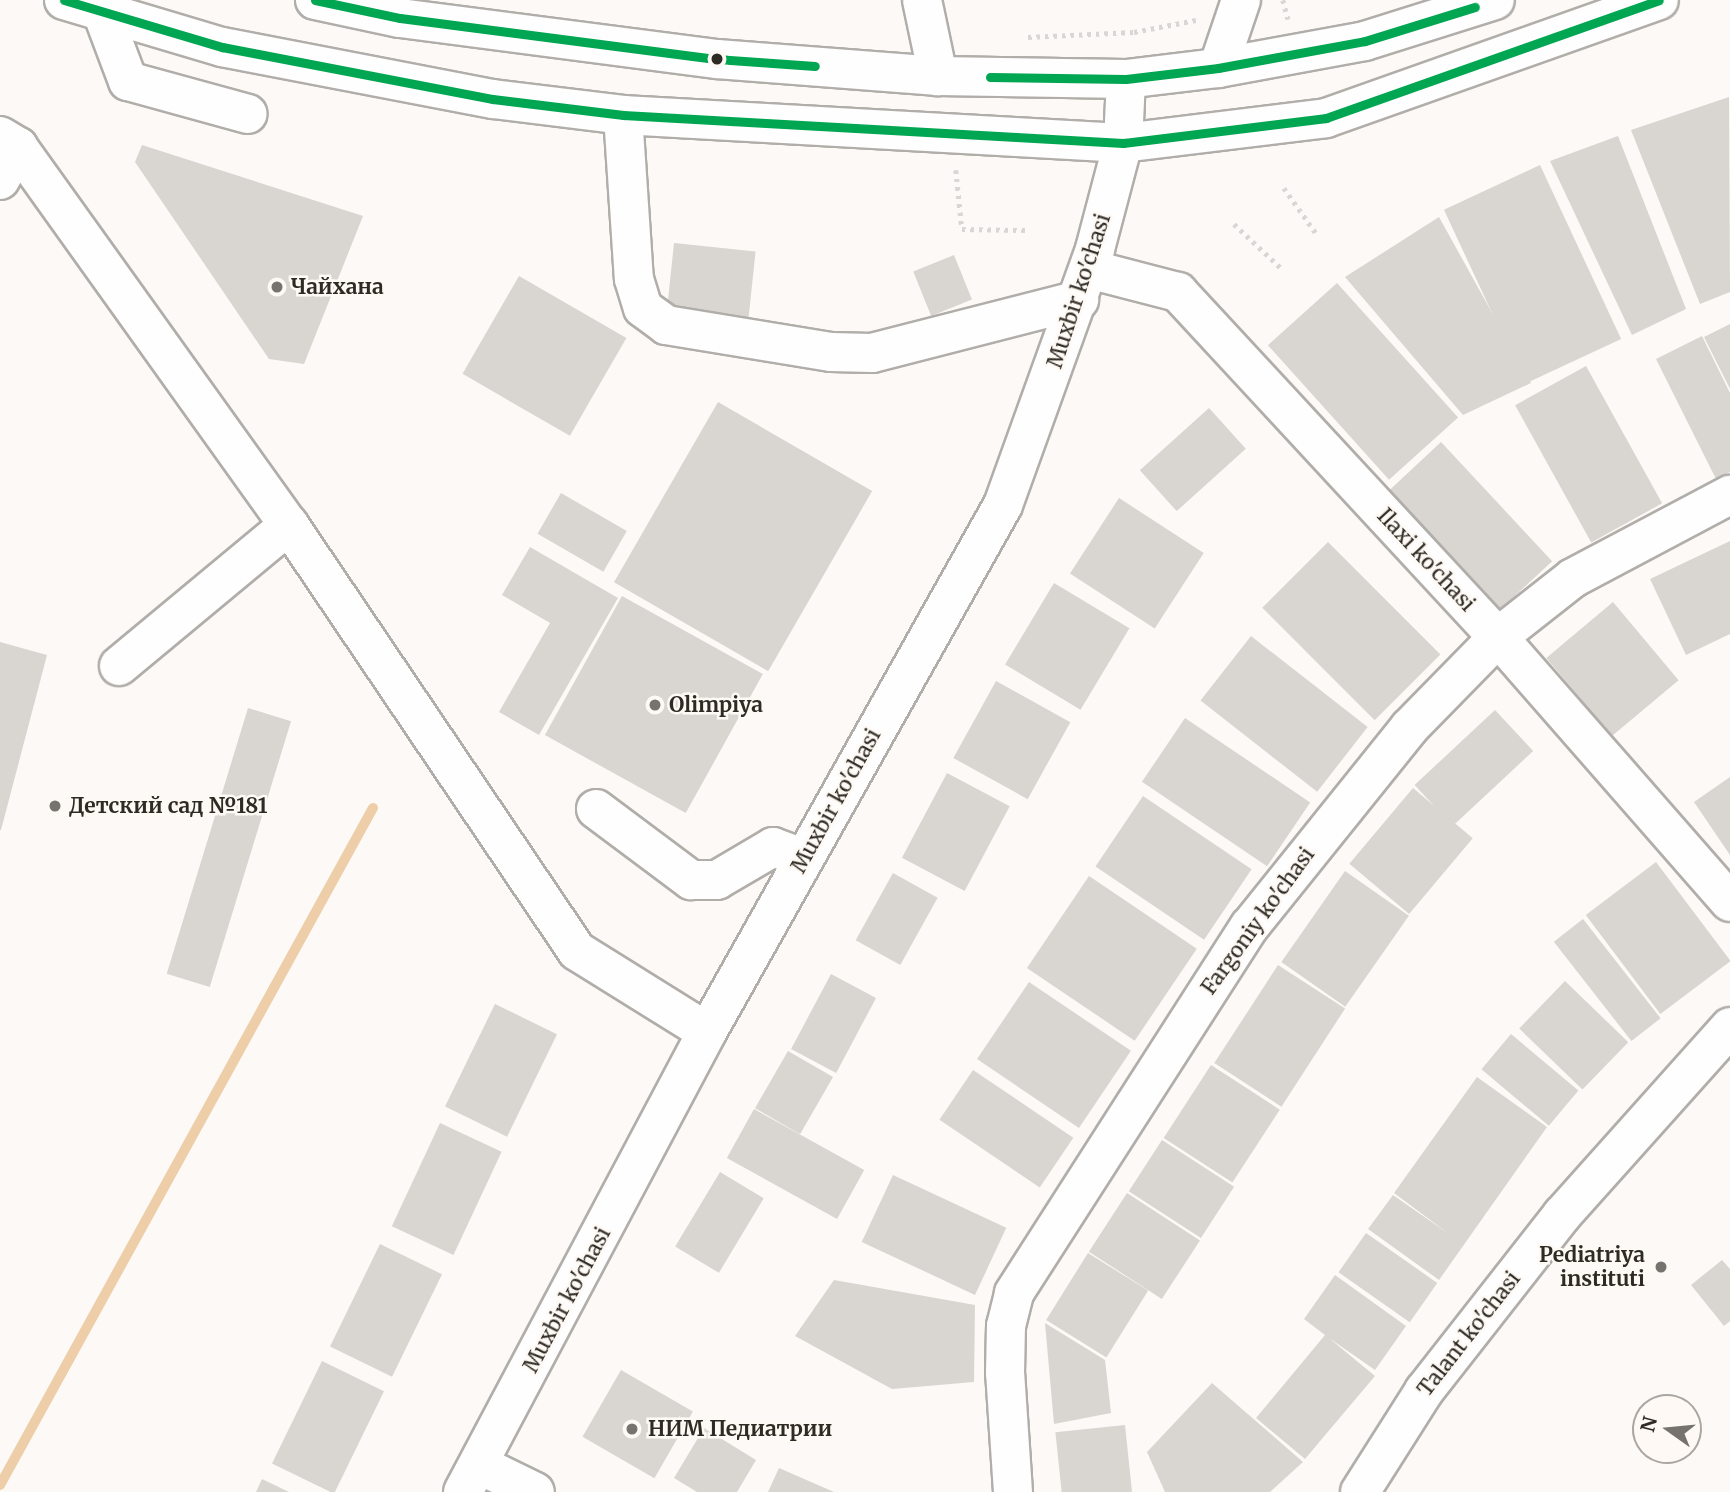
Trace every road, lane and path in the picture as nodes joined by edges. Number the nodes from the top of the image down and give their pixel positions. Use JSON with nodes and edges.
{"nodes":[{"id":1,"x":64,"y":0,"type":"edge"},
{"id":2,"x":315,"y":0,"type":"edge"},
{"id":3,"x":922,"y":0,"type":"edge"},
{"id":4,"x":1283,"y":0,"type":"edge"},
{"id":5,"x":1495,"y":0,"type":"edge"},
{"id":6,"x":1659,"y":0,"type":"edge"},
{"id":7,"x":1239,"y":6,"type":"edge"},
{"id":8,"x":102,"y":12,"type":"junction"},
{"id":9,"x":1288,"y":20,"type":"dead end"},
{"id":10,"x":1024,"y":37,"type":"dead end"},
{"id":11,"x":1218,"y":68,"type":"junction"},
{"id":12,"x":938,"y":76,"type":"junction"},
{"id":13,"x":1126,"y":79,"type":"junction"},
{"id":14,"x":248,"y":114,"type":"dead end"},
{"id":15,"x":623,"y":114,"type":"junction"},
{"id":16,"x":9,"y":141,"type":"edge"},
{"id":17,"x":1123,"y":143,"type":"junction"},
{"id":18,"x":956,"y":166,"type":"dead end"},
{"id":19,"x":0,"y":180,"type":"edge"},
{"id":20,"x":1284,"y":188,"type":"dead end"},
{"id":21,"x":1234,"y":224,"type":"dead end"},
{"id":22,"x":1027,"y":230,"type":"dead end"},
{"id":23,"x":1318,"y":236,"type":"dead end"},
{"id":24,"x":1282,"y":268,"type":"dead end"},
{"id":25,"x":1084,"y":284,"type":"junction"},
{"id":26,"x":1730,"y":495,"type":"edge"},
{"id":27,"x":289,"y":525,"type":"junction"},
{"id":28,"x":1498,"y":637,"type":"junction"},
{"id":29,"x":119,"y":666,"type":"dead end"},
{"id":30,"x":596,"y":809,"type":"dead end"},
{"id":31,"x":804,"y":858,"type":"junction"},
{"id":32,"x":1730,"y":901,"type":"edge"},
{"id":33,"x":1730,"y":1027,"type":"edge"},
{"id":34,"x":707,"y":1032,"type":"junction"},
{"id":35,"x":472,"y":1478,"type":"edge"},
{"id":36,"x":535,"y":1492,"type":"edge"},
{"id":37,"x":1013,"y":1492,"type":"edge"},
{"id":38,"x":1360,"y":1492,"type":"edge"}],
"edges":[{"from":1,"to":8,"type":"street"},
{"from":2,"to":12,"type":"street"},
{"from":3,"to":12,"type":"street"},
{"from":4,"to":9,"type":"path"},
{"from":5,"to":11,"type":"street"},
{"from":6,"to":17,"type":"street"},
{"from":7,"to":10,"type":"path"},
{"from":7,"to":11,"type":"street"},
{"from":8,"to":14,"type":"street"},
{"from":8,"to":15,"type":"street"},
{"from":11,"to":13,"type":"street"},
{"from":12,"to":13,"type":"street"},
{"from":13,"to":17,"type":"street","name":"Muxbir ko'chasi"},
{"from":15,"to":17,"type":"street"},
{"from":15,"to":25,"type":"street"},
{"from":16,"to":19,"type":"street"},
{"from":16,"to":27,"type":"street"},
{"from":17,"to":25,"type":"street","name":"Muxbir ko'chasi"},
{"from":18,"to":22,"type":"path"},
{"from":20,"to":23,"type":"path"},
{"from":21,"to":24,"type":"path"},
{"from":25,"to":28,"type":"street","name":"Ilaxi ko'chasi"},
{"from":25,"to":31,"type":"street","name":"Muxbir ko'chasi"},
{"from":26,"to":28,"type":"street","name":"Fargoniy ko'chasi"},
{"from":27,"to":29,"type":"street"},
{"from":27,"to":34,"type":"street"},
{"from":28,"to":32,"type":"street","name":"Ilaxi ko'chasi"},
{"from":28,"to":37,"type":"street","name":"Fargoniy ko'chasi"},
{"from":30,"to":31,"type":"street"},
{"from":31,"to":34,"type":"street","name":"Muxbir ko'chasi"},
{"from":33,"to":38,"type":"street","name":"Talant ko'chasi"},
{"from":34,"to":35,"type":"street","name":"Muxbir ko'chasi"},
{"from":35,"to":36,"type":"street"}]}
